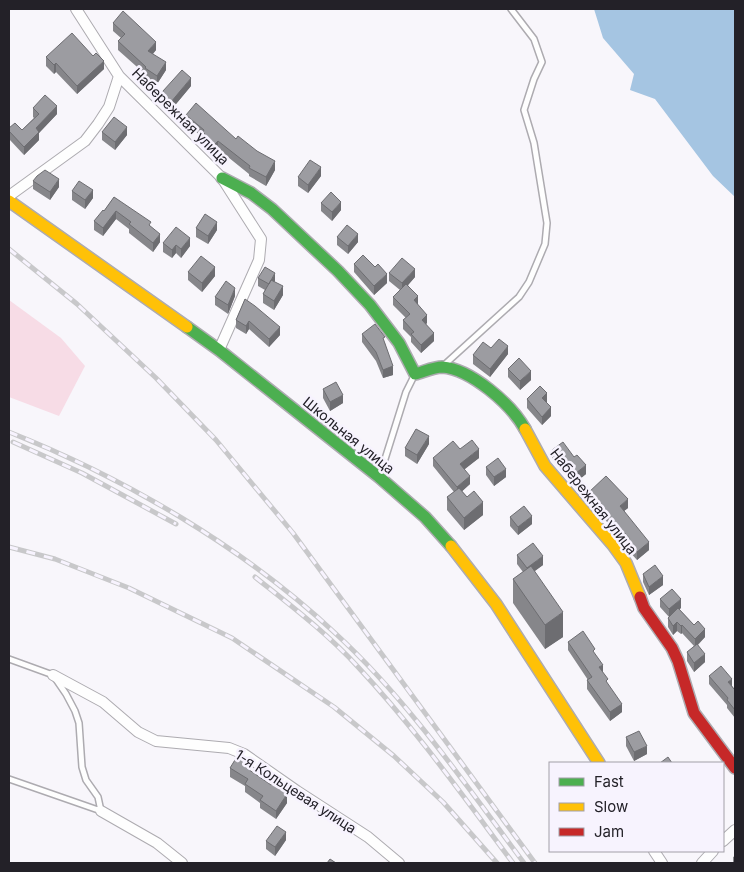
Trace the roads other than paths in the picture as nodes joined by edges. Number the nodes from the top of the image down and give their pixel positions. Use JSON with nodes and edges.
{"nodes":[{"id":1,"x":76,"y":9,"type":"edge"},
{"id":2,"x":511,"y":9,"type":"edge"},
{"id":3,"x":119,"y":76,"type":"junction"},
{"id":4,"x":222,"y":178,"type":"junction"},
{"id":5,"x":9,"y":196,"type":"edge"},
{"id":6,"x":9,"y":201,"type":"edge"},
{"id":7,"x":219,"y":350,"type":"junction"},
{"id":8,"x":441,"y":367,"type":"junction"},
{"id":9,"x":415,"y":374,"type":"junction"},
{"id":10,"x":379,"y":477,"type":"junction"},
{"id":11,"x":9,"y":659,"type":"edge"},
{"id":12,"x":53,"y":675,"type":"junction"},
{"id":13,"x":597,"y":762,"type":"edge"},
{"id":14,"x":735,"y":768,"type":"edge"},
{"id":15,"x":9,"y":779,"type":"edge"},
{"id":16,"x":102,"y":811,"type":"junction"},
{"id":17,"x":735,"y":830,"type":"edge"},
{"id":18,"x":724,"y":840,"type":"edge"},
{"id":19,"x":655,"y":852,"type":"edge"},
{"id":20,"x":711,"y":852,"type":"edge"},
{"id":21,"x":182,"y":863,"type":"edge"},
{"id":22,"x":399,"y":863,"type":"edge"},
{"id":23,"x":662,"y":863,"type":"edge"},
{"id":24,"x":702,"y":863,"type":"edge"}],
"edges":[{"from":1,"to":3,"type":"street","name":"Набережная улица"},
{"from":2,"to":8,"type":"lane"},
{"from":3,"to":4,"type":"street","name":"Набережная улица"},
{"from":3,"to":5,"type":"street","name":"Набережная улица"},
{"from":4,"to":7,"type":"street","name":"Набережная улица"},
{"from":4,"to":9,"type":"street","name":"Набережная улица"},
{"from":6,"to":7,"type":"street","name":"Школьная улица"},
{"from":7,"to":10,"type":"street","name":"Школьная улица"},
{"from":8,"to":9,"type":"street"},
{"from":8,"to":14,"type":"street","name":"Набережная улица"},
{"from":9,"to":10,"type":"lane"},
{"from":10,"to":13,"type":"street","name":"Школьная улица"},
{"from":11,"to":12,"type":"lane"},
{"from":12,"to":16,"type":"lane"},
{"from":12,"to":22,"type":"street","name":"1-я Кольцевая улица"},
{"from":15,"to":16,"type":"lane"},
{"from":16,"to":21,"type":"street"},
{"from":17,"to":18,"type":"street"},
{"from":19,"to":23,"type":"street"},
{"from":20,"to":24,"type":"street"}]}
